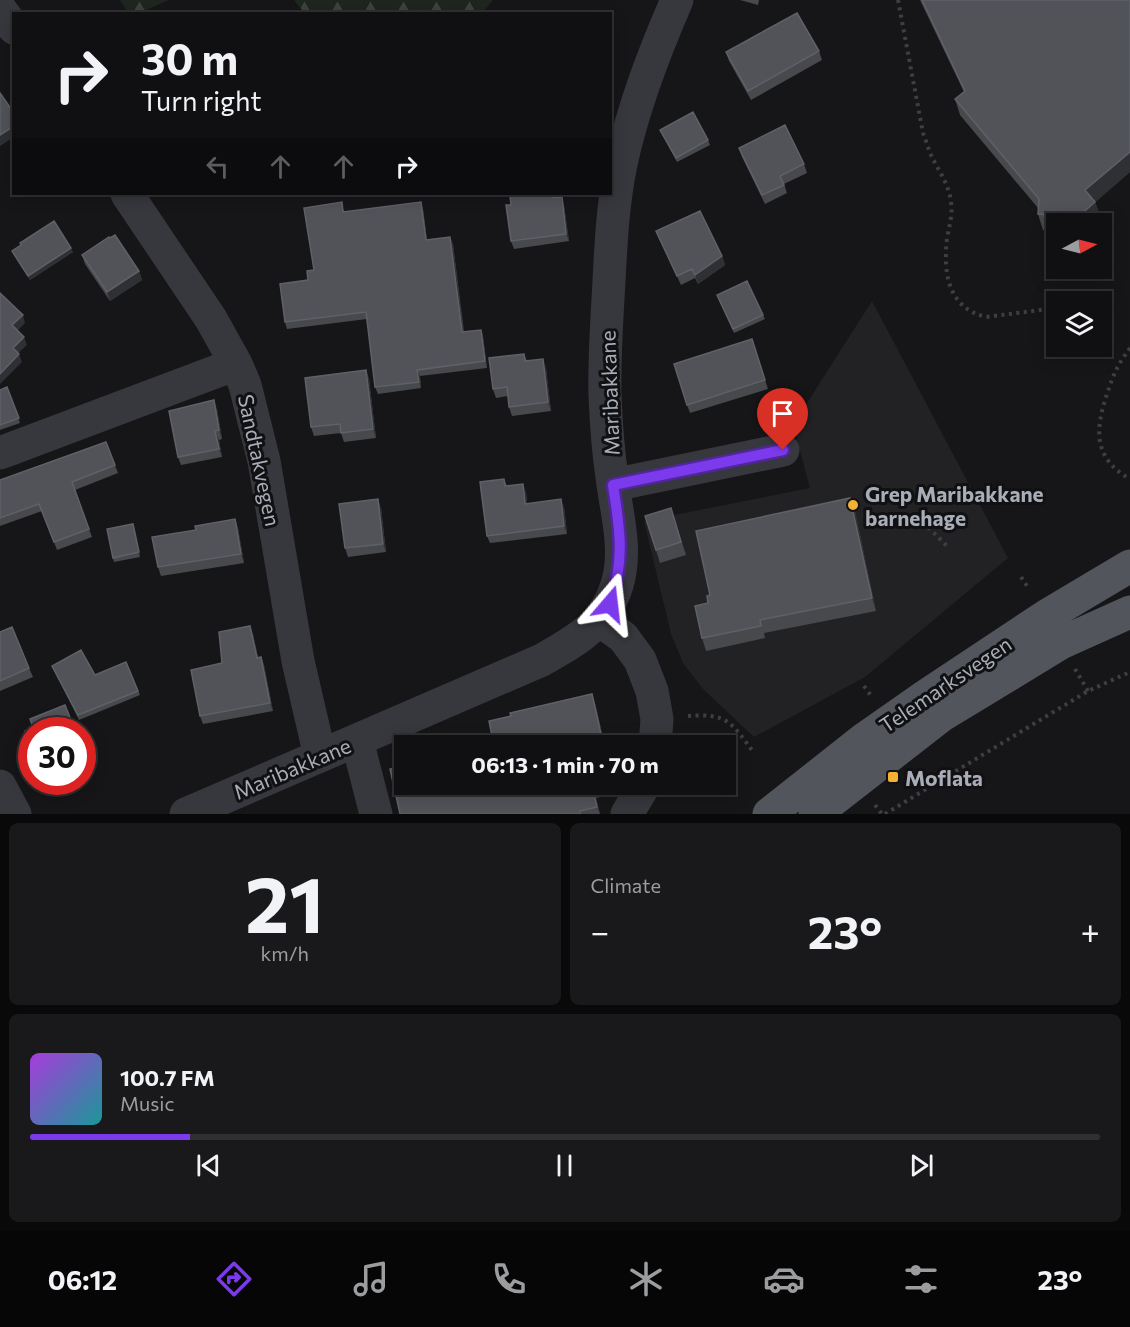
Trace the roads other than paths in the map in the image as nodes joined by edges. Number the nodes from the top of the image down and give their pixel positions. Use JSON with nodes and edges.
{"nodes":[{"id":1,"x":677,"y":0,"type":"edge"},
{"id":2,"x":0,"y":9,"type":"edge"},
{"id":3,"x":12,"y":25,"type":"edge"},
{"id":4,"x":128,"y":195,"type":"edge"},
{"id":5,"x":236,"y":364,"type":"junction"},
{"id":6,"x":783,"y":450,"type":"dead end"},
{"id":7,"x":0,"y":453,"type":"edge"},
{"id":8,"x":613,"y":485,"type":"junction"},
{"id":9,"x":1130,"y":566,"type":"edge"},
{"id":10,"x":1130,"y":612,"type":"edge"},
{"id":11,"x":600,"y":620,"type":"junction"},
{"id":12,"x":656,"y":732,"type":"edge"},
{"id":13,"x":357,"y":740,"type":"junction"},
{"id":14,"x":320,"y":756,"type":"junction"},
{"id":15,"x":0,"y":786,"type":"edge"},
{"id":16,"x":638,"y":795,"type":"edge"},
{"id":17,"x":15,"y":814,"type":"edge"},
{"id":18,"x":186,"y":814,"type":"edge"},
{"id":19,"x":376,"y":814,"type":"edge"},
{"id":20,"x":627,"y":814,"type":"edge"},
{"id":21,"x":769,"y":814,"type":"edge"},
{"id":22,"x":815,"y":814,"type":"edge"}],
"edges":[{"from":1,"to":8,"type":"street","name":"Maribakkane"},
{"from":2,"to":3,"type":"street"},
{"from":4,"to":5,"type":"street","name":"Sandtakvegen"},
{"from":5,"to":7,"type":"street"},
{"from":5,"to":14,"type":"street","name":"Sandtakvegen"},
{"from":6,"to":8,"type":"street"},
{"from":8,"to":11,"type":"street","name":"Maribakkane"},
{"from":9,"to":21,"type":"main road","name":"Telemarksvegen"},
{"from":10,"to":22,"type":"main road","name":"Telemarksvegen"},
{"from":11,"to":12,"type":"street"},
{"from":11,"to":13,"type":"street","name":"Maribakkane"},
{"from":13,"to":14,"type":"street","name":"Maribakkane"},
{"from":13,"to":19,"type":"street"},
{"from":14,"to":18,"type":"street","name":"Maribakkane"},
{"from":15,"to":17,"type":"street"},
{"from":16,"to":20,"type":"street"}]}
